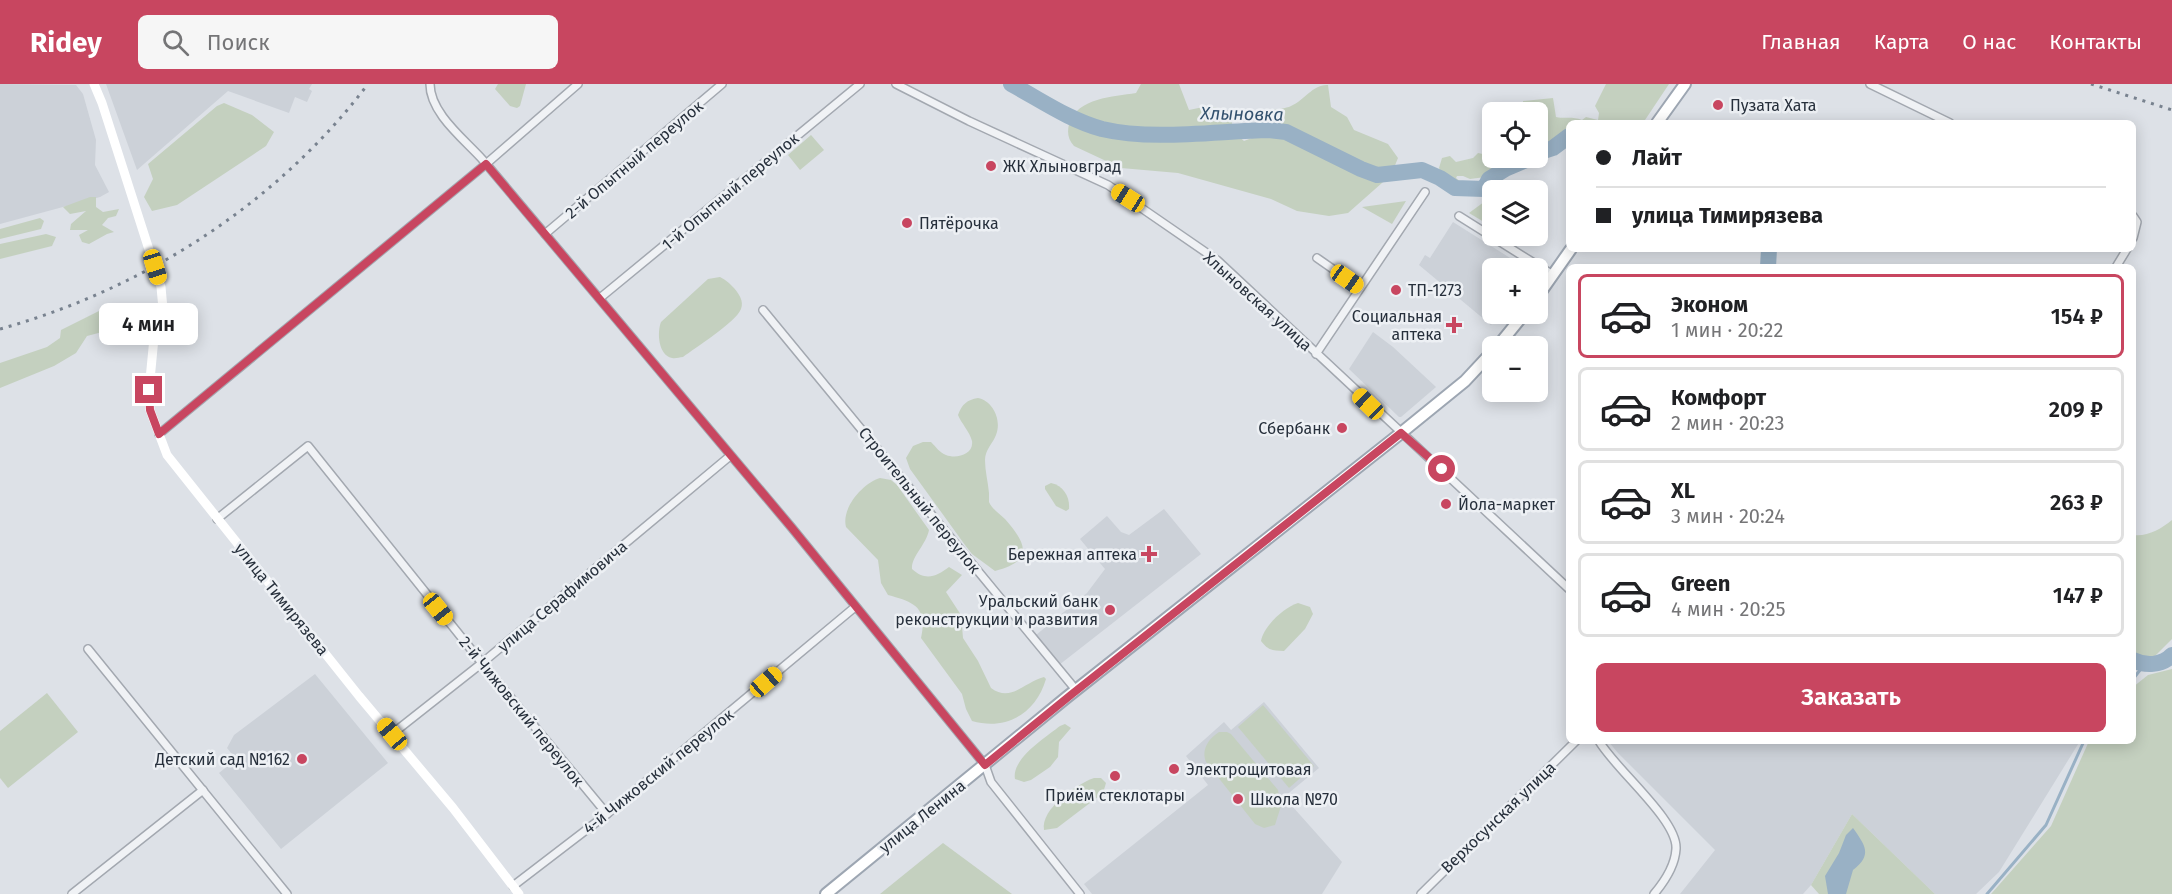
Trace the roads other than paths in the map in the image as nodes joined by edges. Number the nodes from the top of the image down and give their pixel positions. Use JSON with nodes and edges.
{"nodes":[{"id":1,"x":94,"y":84,"type":"edge"},
{"id":2,"x":430,"y":84,"type":"edge"},
{"id":3,"x":578,"y":84,"type":"edge"},
{"id":4,"x":722,"y":84,"type":"edge"},
{"id":5,"x":860,"y":84,"type":"edge"},
{"id":6,"x":896,"y":84,"type":"edge"},
{"id":7,"x":1685,"y":84,"type":"edge"},
{"id":8,"x":1870,"y":84,"type":"edge"},
{"id":9,"x":1660,"y":120,"type":"edge"},
{"id":10,"x":1944,"y":120,"type":"edge"},
{"id":11,"x":486,"y":164,"type":"junction"},
{"id":12,"x":1425,"y":192,"type":"dead end"},
{"id":13,"x":1459,"y":216,"type":"dead end"},
{"id":14,"x":545,"y":234,"type":"junction"},
{"id":15,"x":1569,"y":252,"type":"edge"},
{"id":16,"x":1317,"y":258,"type":"dead end"},
{"id":17,"x":1553,"y":275,"type":"junction"},
{"id":18,"x":1548,"y":282,"type":"edge"},
{"id":19,"x":1360,"y":288,"type":"junction"},
{"id":20,"x":600,"y":298,"type":"junction"},
{"id":21,"x":764,"y":310,"type":"dead end"},
{"id":22,"x":1516,"y":324,"type":"edge"},
{"id":23,"x":1506,"y":336,"type":"edge"},
{"id":24,"x":1316,"y":354,"type":"junction"},
{"id":25,"x":1482,"y":363,"type":"edge"},
{"id":26,"x":1401,"y":433,"type":"junction"},
{"id":27,"x":159,"y":434,"type":"junction"},
{"id":28,"x":730,"y":456,"type":"junction"},
{"id":29,"x":217,"y":519,"type":"junction"},
{"id":30,"x":1566,"y":586,"type":"edge"},
{"id":31,"x":855,"y":607,"type":"junction"},
{"id":32,"x":88,"y":649,"type":"dead end"},
{"id":33,"x":482,"y":663,"type":"junction"},
{"id":34,"x":1076,"y":690,"type":"junction"},
{"id":35,"x":392,"y":734,"type":"junction"},
{"id":36,"x":1573,"y":744,"type":"edge"},
{"id":37,"x":1601,"y":744,"type":"edge"},
{"id":38,"x":985,"y":765,"type":"junction"},
{"id":39,"x":203,"y":790,"type":"junction"},
{"id":40,"x":607,"y":814,"type":"junction"},
{"id":41,"x":516,"y":890,"type":"edge"},
{"id":42,"x":72,"y":894,"type":"edge"},
{"id":43,"x":287,"y":894,"type":"edge"},
{"id":44,"x":826,"y":894,"type":"edge"},
{"id":45,"x":1080,"y":894,"type":"edge"},
{"id":46,"x":1421,"y":894,"type":"edge"},
{"id":47,"x":1654,"y":894,"type":"edge"}],
"edges":[{"from":1,"to":27,"type":"main road","name":"улица Тимирязева"},
{"from":2,"to":11,"type":"street"},
{"from":3,"to":11,"type":"street"},
{"from":4,"to":14,"type":"street","name":"2-й Опытный переулок"},
{"from":5,"to":20,"type":"street","name":"1-й Опытный переулок"},
{"from":6,"to":24,"type":"street","name":"Хлыновская улица"},
{"from":7,"to":9,"type":"main road"},
{"from":8,"to":10,"type":"street"},
{"from":11,"to":14,"type":"street"},
{"from":11,"to":27,"type":"street"},
{"from":12,"to":19,"type":"street"},
{"from":13,"to":17,"type":"street"},
{"from":14,"to":20,"type":"street"},
{"from":15,"to":17,"type":"main road"},
{"from":16,"to":19,"type":"street"},
{"from":17,"to":18,"type":"main road"},
{"from":19,"to":24,"type":"street"},
{"from":20,"to":28,"type":"street"},
{"from":21,"to":34,"type":"street","name":"Строительный переулок"},
{"from":22,"to":23,"type":"main road"},
{"from":24,"to":26,"type":"street","name":"Хлыновская улица"},
{"from":25,"to":26,"type":"main road","name":"улица Ленина"},
{"from":26,"to":30,"type":"street","name":"Хлыновская улица"},
{"from":26,"to":34,"type":"main road","name":"улица Ленина"},
{"from":27,"to":29,"type":"main road","name":"улица Тимирязева"},
{"from":28,"to":31,"type":"street"},
{"from":28,"to":33,"type":"street","name":"улица Серафимовича"},
{"from":29,"to":33,"type":"street","name":"2-й Чижовский переулок"},
{"from":29,"to":35,"type":"main road","name":"улица Тимирязева"},
{"from":31,"to":38,"type":"street"},
{"from":31,"to":40,"type":"street","name":"4-й Чижовский переулок"},
{"from":32,"to":39,"type":"street"},
{"from":33,"to":35,"type":"street","name":"улица Серафимовича"},
{"from":33,"to":40,"type":"street","name":"2-й Чижовский переулок"},
{"from":34,"to":38,"type":"main road","name":"улица Ленина"},
{"from":35,"to":41,"type":"main road","name":"улица Тимирязева"},
{"from":36,"to":46,"type":"street","name":"Верхосунская улица"},
{"from":37,"to":47,"type":"street"},
{"from":38,"to":44,"type":"main road","name":"улица Ленина"},
{"from":38,"to":45,"type":"street"},
{"from":39,"to":42,"type":"street"},
{"from":39,"to":43,"type":"street"},
{"from":40,"to":41,"type":"street","name":"4-й Чижовский переулок"}]}
